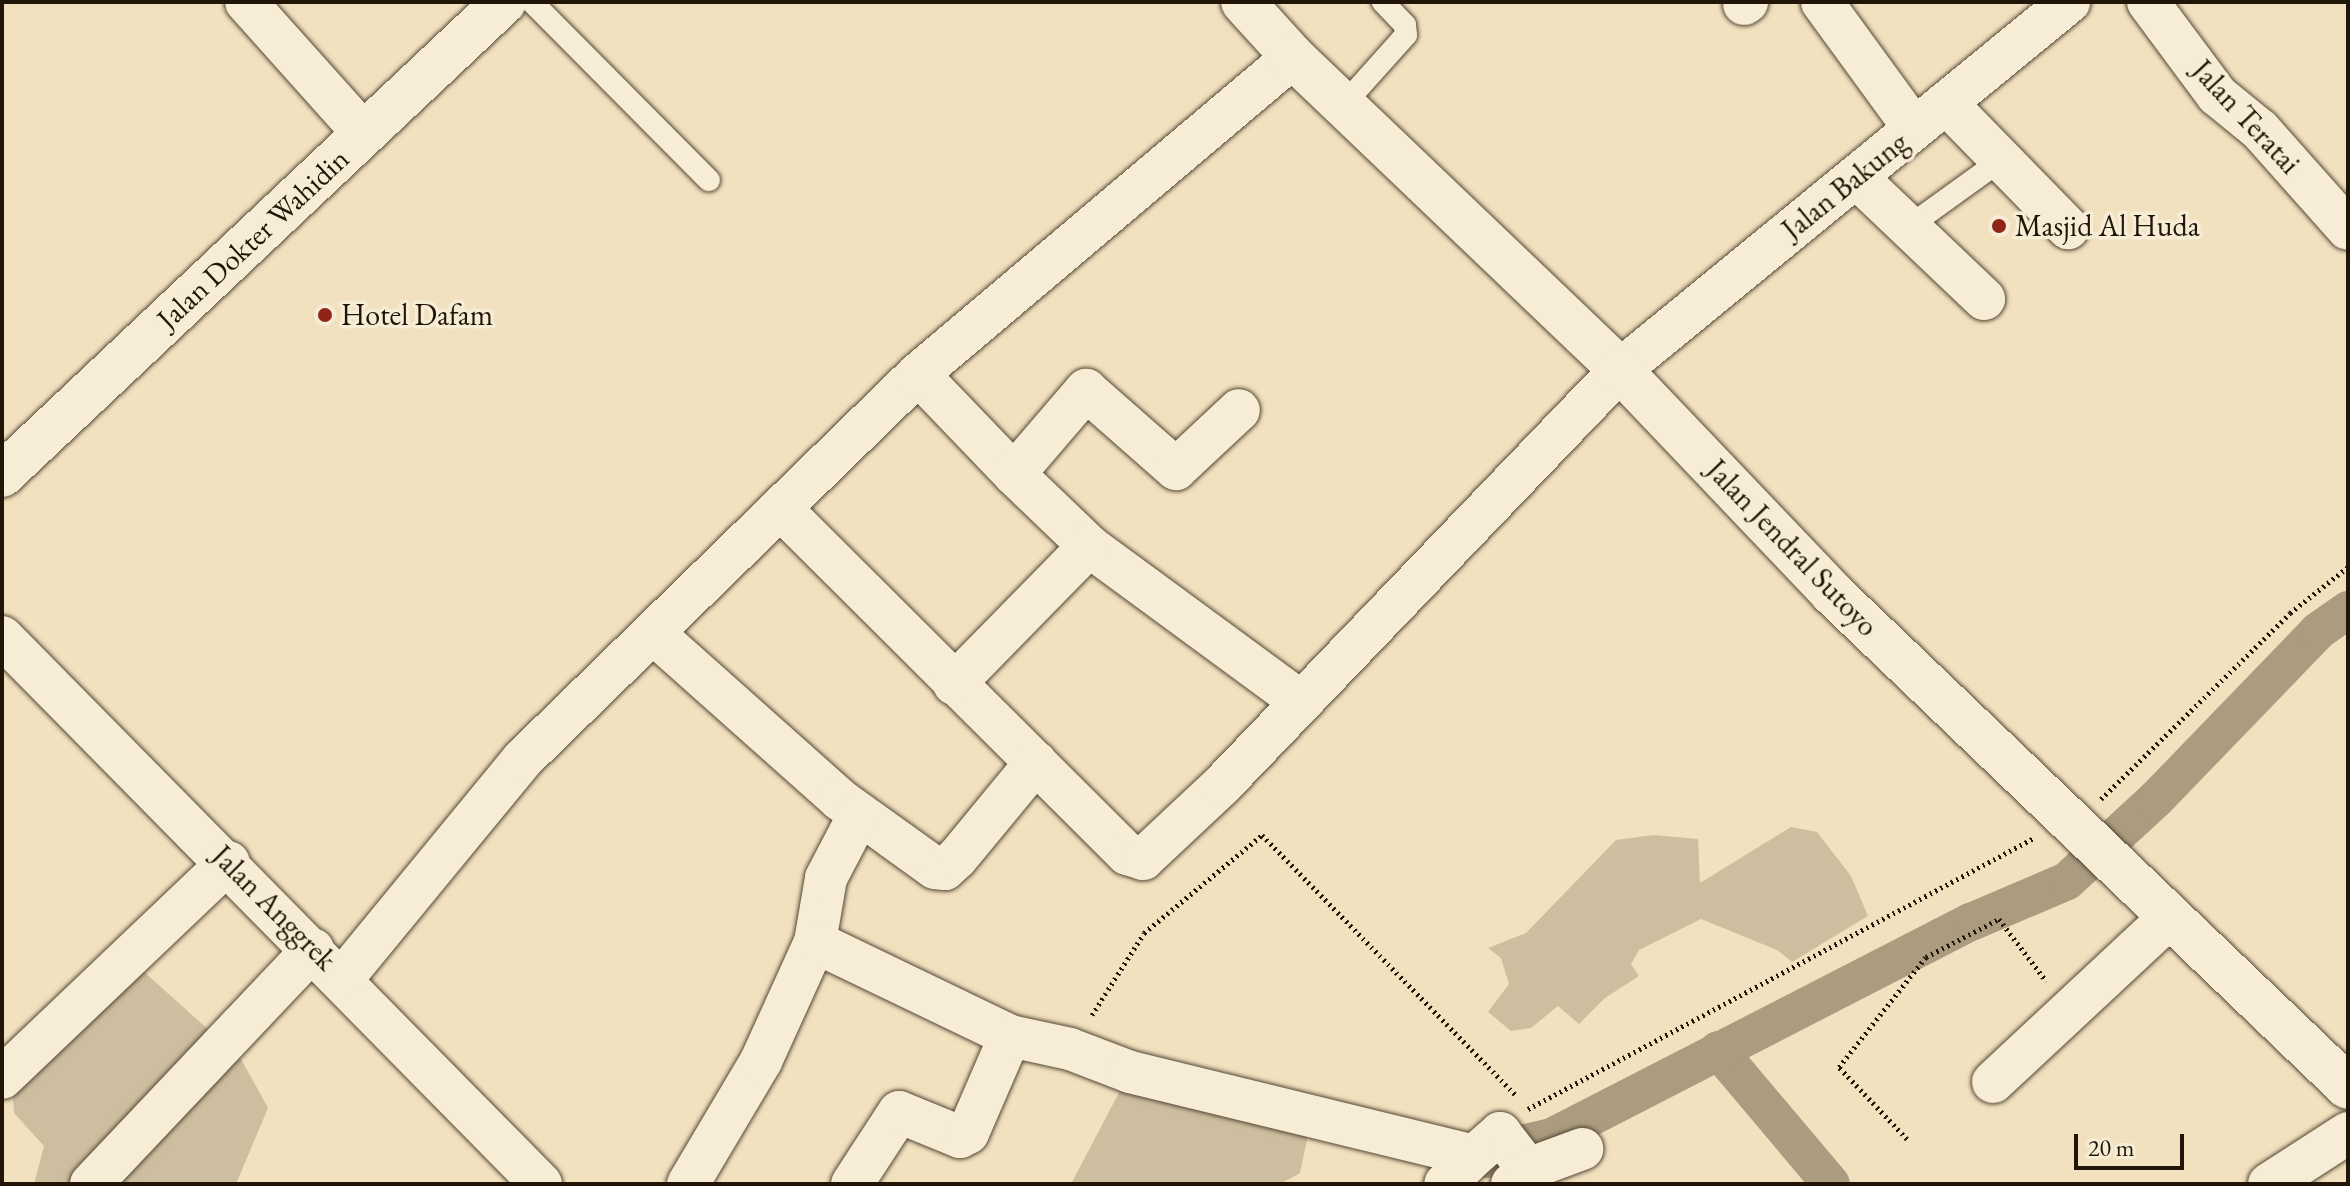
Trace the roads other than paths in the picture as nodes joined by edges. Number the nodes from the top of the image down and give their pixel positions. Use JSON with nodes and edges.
{"nodes":[{"id":1,"x":246,"y":2,"type":"edge"},
{"id":2,"x":504,"y":2,"type":"edge"},
{"id":3,"x":532,"y":2,"type":"edge"},
{"id":4,"x":1383,"y":2,"type":"edge"},
{"id":5,"x":1822,"y":2,"type":"edge"},
{"id":6,"x":2069,"y":2,"type":"edge"},
{"id":7,"x":2148,"y":2,"type":"edge"},
{"id":8,"x":1249,"y":4,"type":"edge"},
{"id":9,"x":1293,"y":57,"type":"junction"},
{"id":10,"x":1346,"y":102,"type":"junction"},
{"id":11,"x":1930,"y":116,"type":"junction"},
{"id":12,"x":364,"y":134,"type":"junction"},
{"id":13,"x":2001,"y":160,"type":"junction"},
{"id":14,"x":1856,"y":177,"type":"junction"},
{"id":15,"x":709,"y":180,"type":"dead end"},
{"id":16,"x":1911,"y":225,"type":"junction"},
{"id":17,"x":2068,"y":228,"type":"dead end"},
{"id":18,"x":2348,"y":229,"type":"edge"},
{"id":19,"x":1984,"y":299,"type":"dead end"},
{"id":20,"x":1620,"y":370,"type":"junction"},
{"id":21,"x":918,"y":374,"type":"junction"},
{"id":22,"x":1239,"y":410,"type":"dead end"},
{"id":23,"x":7,"y":460,"type":"edge"},
{"id":24,"x":1014,"y":474,"type":"junction"},
{"id":25,"x":782,"y":510,"type":"junction"},
{"id":26,"x":1089,"y":546,"type":"junction"},
{"id":27,"x":653,"y":633,"type":"junction"},
{"id":28,"x":2,"y":637,"type":"edge"},
{"id":29,"x":954,"y":684,"type":"junction"},
{"id":30,"x":1299,"y":700,"type":"junction"},
{"id":31,"x":1036,"y":762,"type":"junction"},
{"id":32,"x":859,"y":815,"type":"junction"},
{"id":33,"x":229,"y":862,"type":"junction"},
{"id":34,"x":2169,"y":918,"type":"junction"},
{"id":35,"x":815,"y":942,"type":"junction"},
{"id":36,"x":313,"y":949,"type":"junction"},
{"id":37,"x":343,"y":978,"type":"junction"},
{"id":38,"x":1010,"y":1036,"type":"junction"},
{"id":39,"x":2,"y":1078,"type":"edge"},
{"id":40,"x":1993,"y":1082,"type":"dead end"},
{"id":41,"x":2348,"y":1087,"type":"edge"},
{"id":42,"x":2348,"y":1133,"type":"edge"},
{"id":43,"x":1582,"y":1149,"type":"dead end"},
{"id":44,"x":1502,"y":1154,"type":"edge"},
{"id":45,"x":521,"y":1177,"type":"edge"},
{"id":46,"x":91,"y":1184,"type":"edge"},
{"id":47,"x":688,"y":1184,"type":"edge"},
{"id":48,"x":852,"y":1184,"type":"edge"},
{"id":49,"x":2269,"y":1184,"type":"edge"}],
"edges":[{"from":1,"to":12,"type":"street"},
{"from":2,"to":12,"type":"street","name":"Jalan Dokter Wahidin"},
{"from":3,"to":15,"type":"lane"},
{"from":4,"to":10,"type":"lane"},
{"from":5,"to":11,"type":"street"},
{"from":6,"to":11,"type":"street","name":"Jalan Bakung"},
{"from":7,"to":18,"type":"street","name":"Jalan Teratai"},
{"from":8,"to":9,"type":"street","name":"Jalan Jendral Sutoyo"},
{"from":9,"to":10,"type":"street","name":"Jalan Jendral Sutoyo"},
{"from":9,"to":21,"type":"street"},
{"from":10,"to":20,"type":"street","name":"Jalan Jendral Sutoyo"},
{"from":11,"to":13,"type":"street"},
{"from":11,"to":14,"type":"street","name":"Jalan Bakung"},
{"from":12,"to":23,"type":"street","name":"Jalan Dokter Wahidin"},
{"from":13,"to":16,"type":"lane"},
{"from":13,"to":17,"type":"street"},
{"from":14,"to":16,"type":"street"},
{"from":14,"to":20,"type":"street","name":"Jalan Bakung"},
{"from":16,"to":19,"type":"street"},
{"from":20,"to":30,"type":"street","name":"Jalan Bakung"},
{"from":20,"to":34,"type":"street","name":"Jalan Jendral Sutoyo"},
{"from":21,"to":24,"type":"street"},
{"from":21,"to":25,"type":"street"},
{"from":22,"to":24,"type":"street"},
{"from":24,"to":26,"type":"street"},
{"from":25,"to":27,"type":"street"},
{"from":25,"to":29,"type":"street"},
{"from":26,"to":29,"type":"street"},
{"from":26,"to":30,"type":"street"},
{"from":27,"to":32,"type":"street"},
{"from":27,"to":37,"type":"street"},
{"from":28,"to":33,"type":"street","name":"Jalan Anggrek"},
{"from":29,"to":31,"type":"street"},
{"from":30,"to":31,"type":"street","name":"Jalan Bakung"},
{"from":31,"to":32,"type":"street"},
{"from":32,"to":35,"type":"street"},
{"from":33,"to":36,"type":"street","name":"Jalan Anggrek"},
{"from":33,"to":39,"type":"street"},
{"from":34,"to":40,"type":"street"},
{"from":34,"to":41,"type":"street","name":"Jalan Jendral Sutoyo"},
{"from":35,"to":38,"type":"street"},
{"from":35,"to":47,"type":"street"},
{"from":36,"to":37,"type":"street","name":"Jalan Anggrek"},
{"from":36,"to":46,"type":"street"},
{"from":37,"to":45,"type":"street","name":"Jalan Anggrek"},
{"from":38,"to":44,"type":"street"},
{"from":38,"to":48,"type":"street"},
{"from":42,"to":49,"type":"street"},
{"from":43,"to":44,"type":"street"}]}
